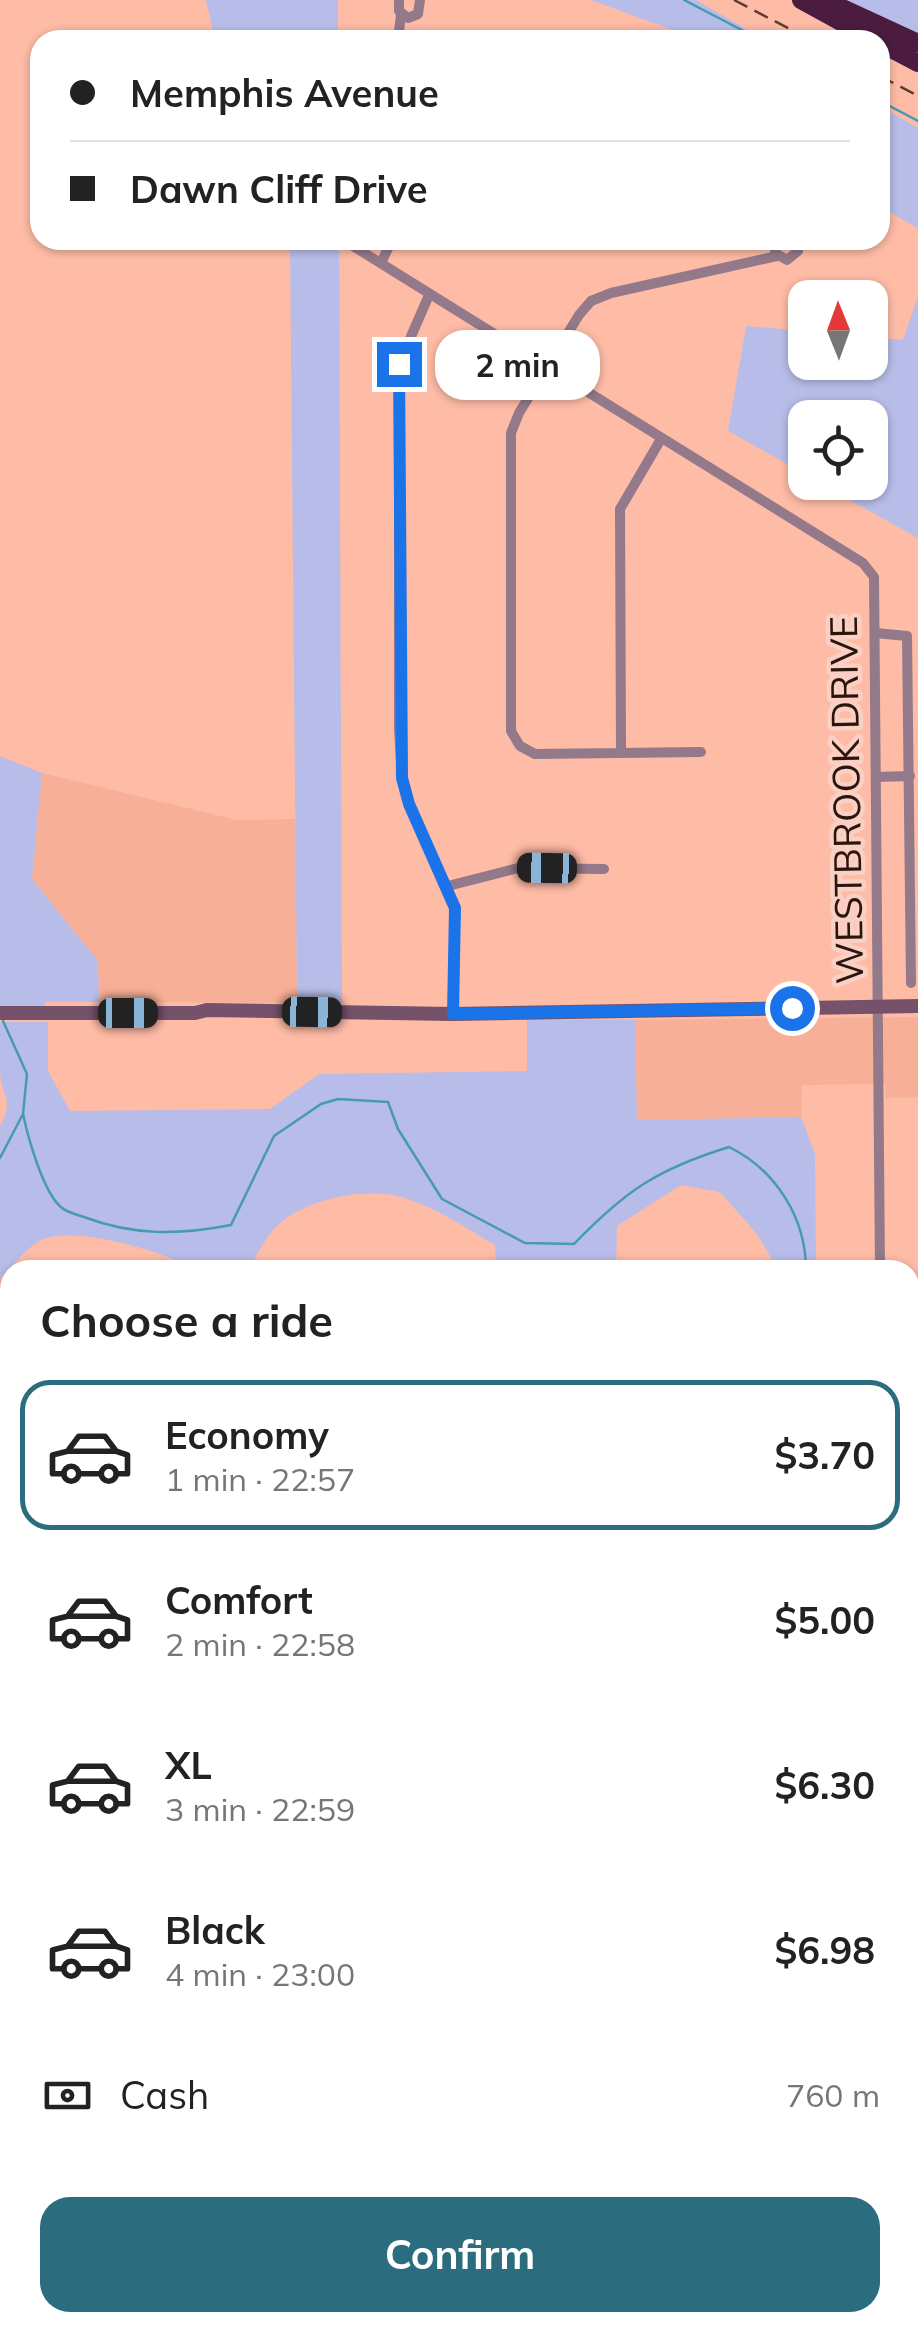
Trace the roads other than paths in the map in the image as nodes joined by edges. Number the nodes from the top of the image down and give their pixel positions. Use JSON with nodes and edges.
{"nodes":[{"id":1,"x":400,"y":0,"type":"edge"},
{"id":2,"x":420,"y":0,"type":"edge"},
{"id":3,"x":801,"y":0,"type":"edge"},
{"id":4,"x":825,"y":0,"type":"edge"},
{"id":5,"x":401,"y":14,"type":"junction"},
{"id":6,"x":399,"y":30,"type":"edge"},
{"id":7,"x":855,"y":30,"type":"edge"},
{"id":8,"x":890,"y":30,"type":"edge"},
{"id":9,"x":890,"y":30,"type":"edge"},
{"id":10,"x":918,"y":43,"type":"edge"},
{"id":11,"x":890,"y":49,"type":"edge"},
{"id":12,"x":918,"y":63,"type":"edge"},
{"id":13,"x":360,"y":250,"type":"edge"},
{"id":14,"x":387,"y":250,"type":"edge"},
{"id":15,"x":774,"y":250,"type":"edge"},
{"id":16,"x":798,"y":250,"type":"edge"},
{"id":17,"x":777,"y":256,"type":"junction"},
{"id":18,"x":381,"y":263,"type":"junction"},
{"id":19,"x":429,"y":294,"type":"junction"},
{"id":20,"x":548,"y":368,"type":"junction"},
{"id":21,"x":662,"y":439,"type":"junction"},
{"id":22,"x":876,"y":633,"type":"junction"},
{"id":23,"x":701,"y":752,"type":"dead end"},
{"id":24,"x":621,"y":753,"type":"junction"},
{"id":25,"x":910,"y":776,"type":"junction"},
{"id":26,"x":876,"y":778,"type":"junction"},
{"id":27,"x":604,"y":870,"type":"dead end"},
{"id":28,"x":448,"y":886,"type":"junction"},
{"id":29,"x":911,"y":983,"type":"dead end"},
{"id":30,"x":880,"y":1006,"type":"junction"},
{"id":31,"x":918,"y":1006,"type":"edge"},
{"id":32,"x":0,"y":1013,"type":"edge"},
{"id":33,"x":453,"y":1014,"type":"junction"},
{"id":34,"x":880,"y":1260,"type":"edge"}],
"edges":[{"from":1,"to":5,"type":"street"},
{"from":2,"to":5,"type":"street"},
{"from":3,"to":7,"type":"highway"},
{"from":4,"to":8,"type":"highway"},
{"from":5,"to":6,"type":"street"},
{"from":9,"to":10,"type":"highway"},
{"from":11,"to":12,"type":"highway"},
{"from":13,"to":18,"type":"street"},
{"from":14,"to":18,"type":"street"},
{"from":15,"to":17,"type":"street"},
{"from":16,"to":17,"type":"street"},
{"from":17,"to":20,"type":"street"},
{"from":18,"to":19,"type":"street"},
{"from":19,"to":20,"type":"street"},
{"from":19,"to":28,"type":"street"},
{"from":20,"to":21,"type":"street"},
{"from":20,"to":24,"type":"street"},
{"from":21,"to":22,"type":"street","name":"WESTBROOK DRIVE"},
{"from":21,"to":24,"type":"street"},
{"from":22,"to":25,"type":"street"},
{"from":22,"to":26,"type":"street","name":"WESTBROOK DRIVE"},
{"from":23,"to":24,"type":"street"},
{"from":25,"to":26,"type":"street"},
{"from":25,"to":29,"type":"street"},
{"from":26,"to":30,"type":"street","name":"WESTBROOK DRIVE"},
{"from":27,"to":28,"type":"street"},
{"from":28,"to":33,"type":"street"},
{"from":30,"to":31,"type":"main road"},
{"from":30,"to":33,"type":"main road"},
{"from":30,"to":34,"type":"street","name":"WESTBROOK DRIVE"},
{"from":32,"to":33,"type":"main road"}]}
